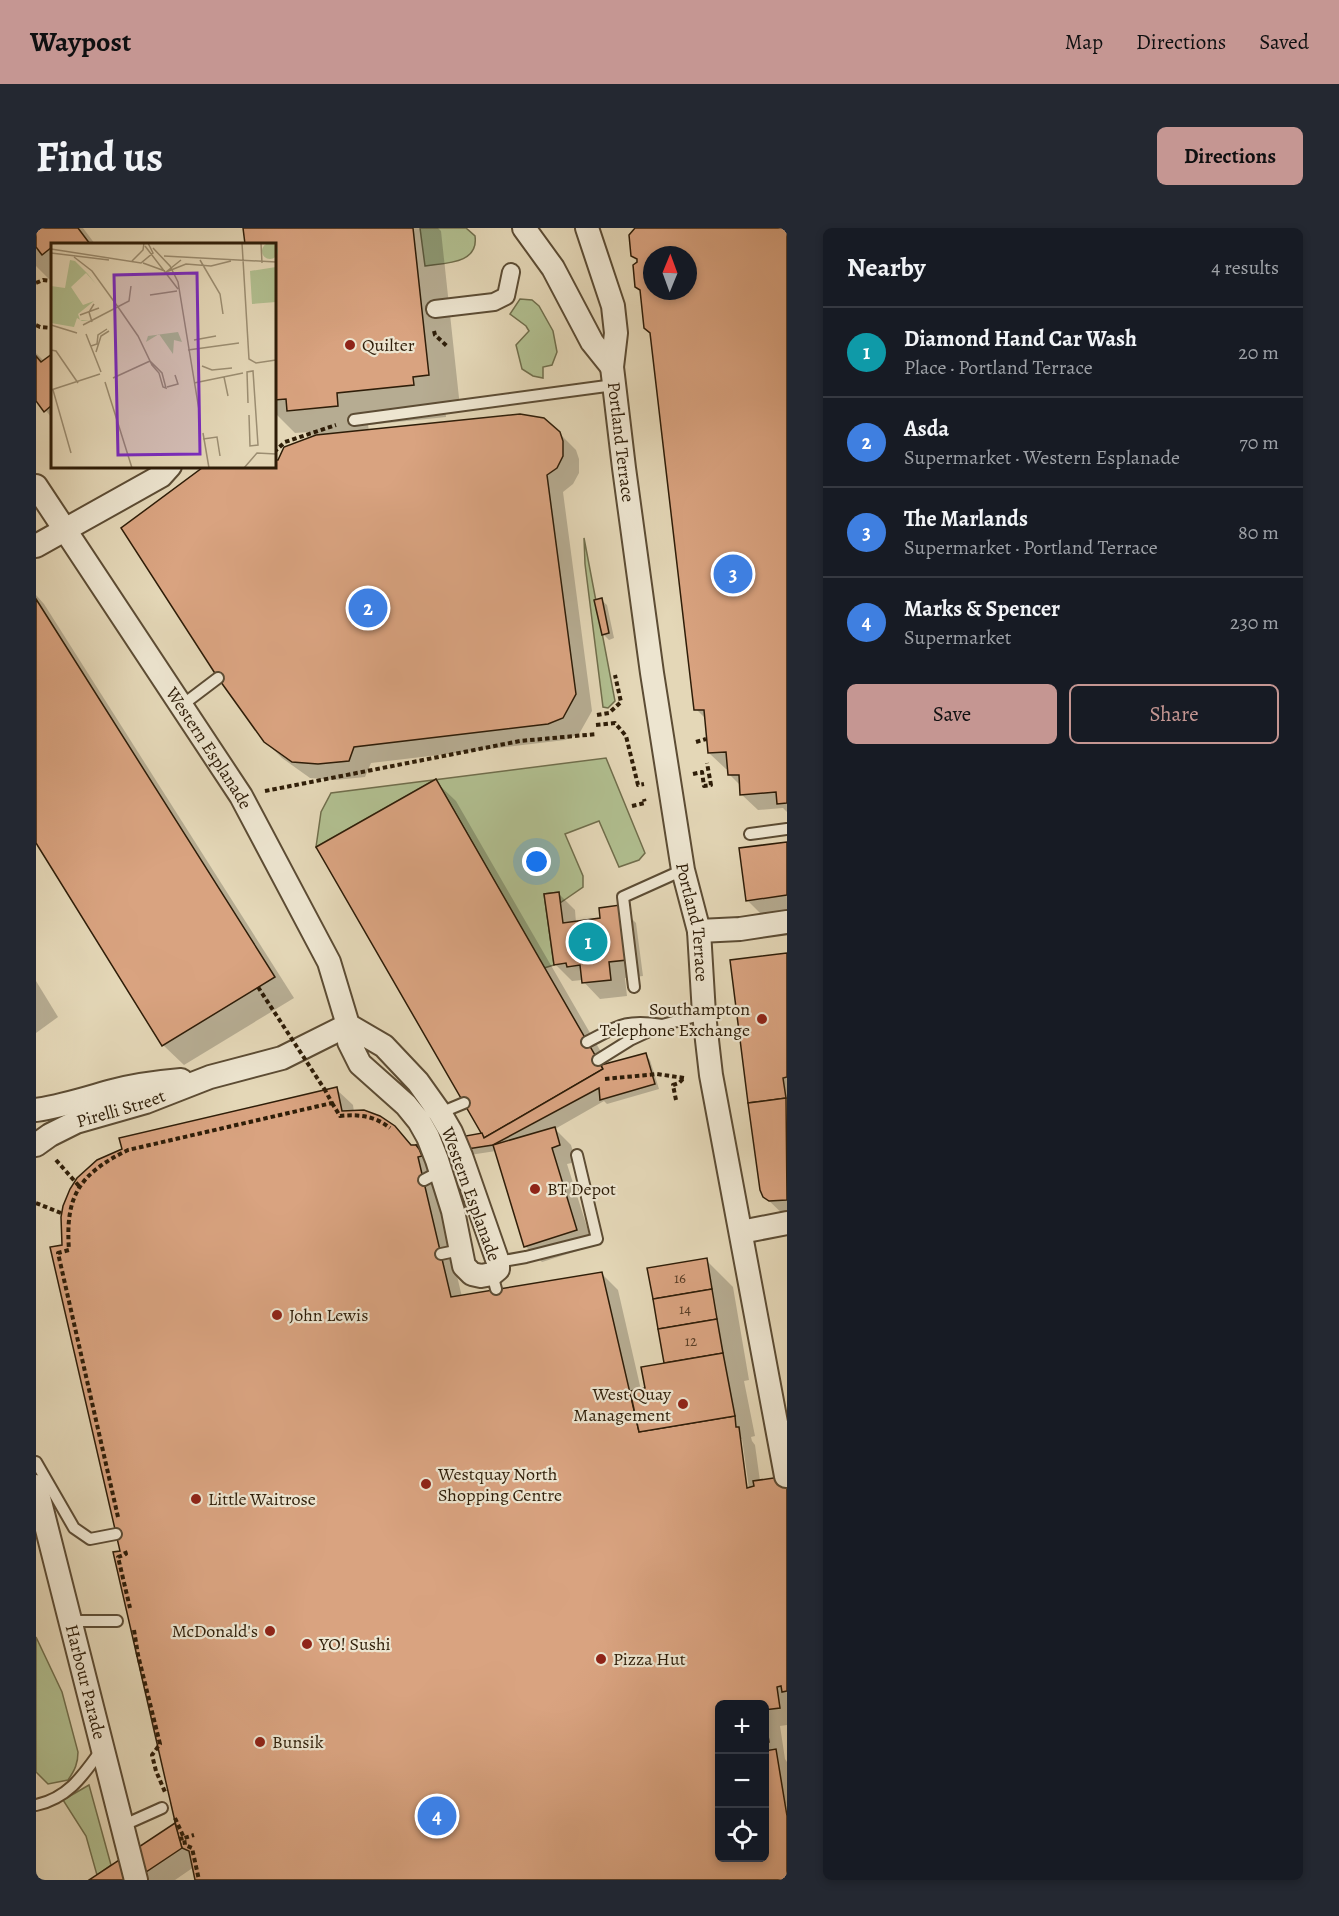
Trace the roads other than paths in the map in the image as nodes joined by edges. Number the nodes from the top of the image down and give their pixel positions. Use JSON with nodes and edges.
{"nodes":[{"id":1,"x":524,"y":228,"type":"edge"},
{"id":2,"x":587,"y":228,"type":"edge"},
{"id":3,"x":512,"y":272,"type":"dead end"},
{"id":4,"x":435,"y":309,"type":"dead end"},
{"id":5,"x":613,"y":376,"type":"junction"},
{"id":6,"x":354,"y":420,"type":"road end"},
{"id":7,"x":168,"y":468,"type":"edge"},
{"id":8,"x":36,"y":486,"type":"edge"},
{"id":9,"x":66,"y":529,"type":"junction"},
{"id":10,"x":36,"y":546,"type":"edge"},
{"id":11,"x":218,"y":678,"type":"dead end"},
{"id":12,"x":181,"y":706,"type":"junction"},
{"id":13,"x":787,"y":829,"type":"edge"},
{"id":14,"x":750,"y":834,"type":"dead end"},
{"id":15,"x":683,"y":870,"type":"junction"},
{"id":16,"x":787,"y":922,"type":"edge"},
{"id":17,"x":699,"y":931,"type":"junction"},
{"id":18,"x":634,"y":987,"type":"dead end"},
{"id":19,"x":704,"y":1014,"type":"junction"},
{"id":20,"x":663,"y":1024,"type":"junction"},
{"id":21,"x":348,"y":1025,"type":"junction"},
{"id":22,"x":587,"y":1041,"type":"dead end"},
{"id":23,"x":598,"y":1060,"type":"dead end"},
{"id":24,"x":210,"y":1077,"type":"junction"},
{"id":25,"x":464,"y":1103,"type":"dead end"},
{"id":26,"x":36,"y":1110,"type":"edge"},
{"id":27,"x":440,"y":1113,"type":"junction"},
{"id":28,"x":44,"y":1150,"type":"edge"},
{"id":29,"x":577,"y":1155,"type":"dead end"},
{"id":30,"x":787,"y":1223,"type":"edge"},
{"id":31,"x":741,"y":1233,"type":"junction"},
{"id":32,"x":495,"y":1275,"type":"junction"},
{"id":33,"x":36,"y":1462,"type":"edge"},
{"id":34,"x":786,"y":1476,"type":"edge"},
{"id":35,"x":36,"y":1486,"type":"edge"},
{"id":36,"x":116,"y":1534,"type":"dead end"},
{"id":37,"x":69,"y":1621,"type":"junction"},
{"id":38,"x":117,"y":1621,"type":"dead end"},
{"id":39,"x":102,"y":1748,"type":"junction"},
{"id":40,"x":36,"y":1805,"type":"edge"},
{"id":41,"x":162,"y":1808,"type":"dead end"},
{"id":42,"x":124,"y":1825,"type":"junction"},
{"id":43,"x":136,"y":1880,"type":"edge"}],
"edges":[{"from":1,"to":5,"type":"street","name":"Portland Terrace"},
{"from":2,"to":5,"type":"street","name":"Portland Terrace"},
{"from":3,"to":4,"type":"street"},
{"from":5,"to":6,"type":"lane"},
{"from":5,"to":15,"type":"street","name":"Portland Terrace"},
{"from":7,"to":9,"type":"street"},
{"from":8,"to":9,"type":"street","name":"Western Esplanade"},
{"from":9,"to":10,"type":"street"},
{"from":9,"to":12,"type":"street","name":"Western Esplanade"},
{"from":11,"to":12,"type":"lane"},
{"from":12,"to":21,"type":"street","name":"Western Esplanade"},
{"from":13,"to":14,"type":"lane"},
{"from":15,"to":17,"type":"street","name":"Portland Terrace"},
{"from":15,"to":18,"type":"lane"},
{"from":16,"to":17,"type":"street"},
{"from":17,"to":19,"type":"street","name":"Portland Terrace"},
{"from":19,"to":20,"type":"lane"},
{"from":19,"to":31,"type":"street","name":"Portland Terrace"},
{"from":20,"to":22,"type":"lane"},
{"from":20,"to":23,"type":"lane"},
{"from":21,"to":24,"type":"street","name":"Pirelli Street"},
{"from":21,"to":27,"type":"street","name":"Western Esplanade"},
{"from":21,"to":32,"type":"street","name":"Western Esplanade"},
{"from":24,"to":26,"type":"street","name":"Pirelli Street"},
{"from":24,"to":28,"type":"street","name":"Pirelli Street"},
{"from":25,"to":27,"type":"lane"},
{"from":27,"to":32,"type":"street","name":"Western Esplanade"},
{"from":29,"to":32,"type":"lane"},
{"from":30,"to":31,"type":"street"},
{"from":31,"to":34,"type":"street","name":"Portland Terrace"},
{"from":33,"to":36,"type":"lane"},
{"from":35,"to":37,"type":"street","name":"Harbour Parade"},
{"from":37,"to":38,"type":"lane"},
{"from":37,"to":39,"type":"street","name":"Harbour Parade"},
{"from":39,"to":40,"type":"lane"},
{"from":39,"to":42,"type":"street","name":"Harbour Parade"},
{"from":41,"to":42,"type":"lane"},
{"from":42,"to":43,"type":"street","name":"Harbour Parade"}]}
